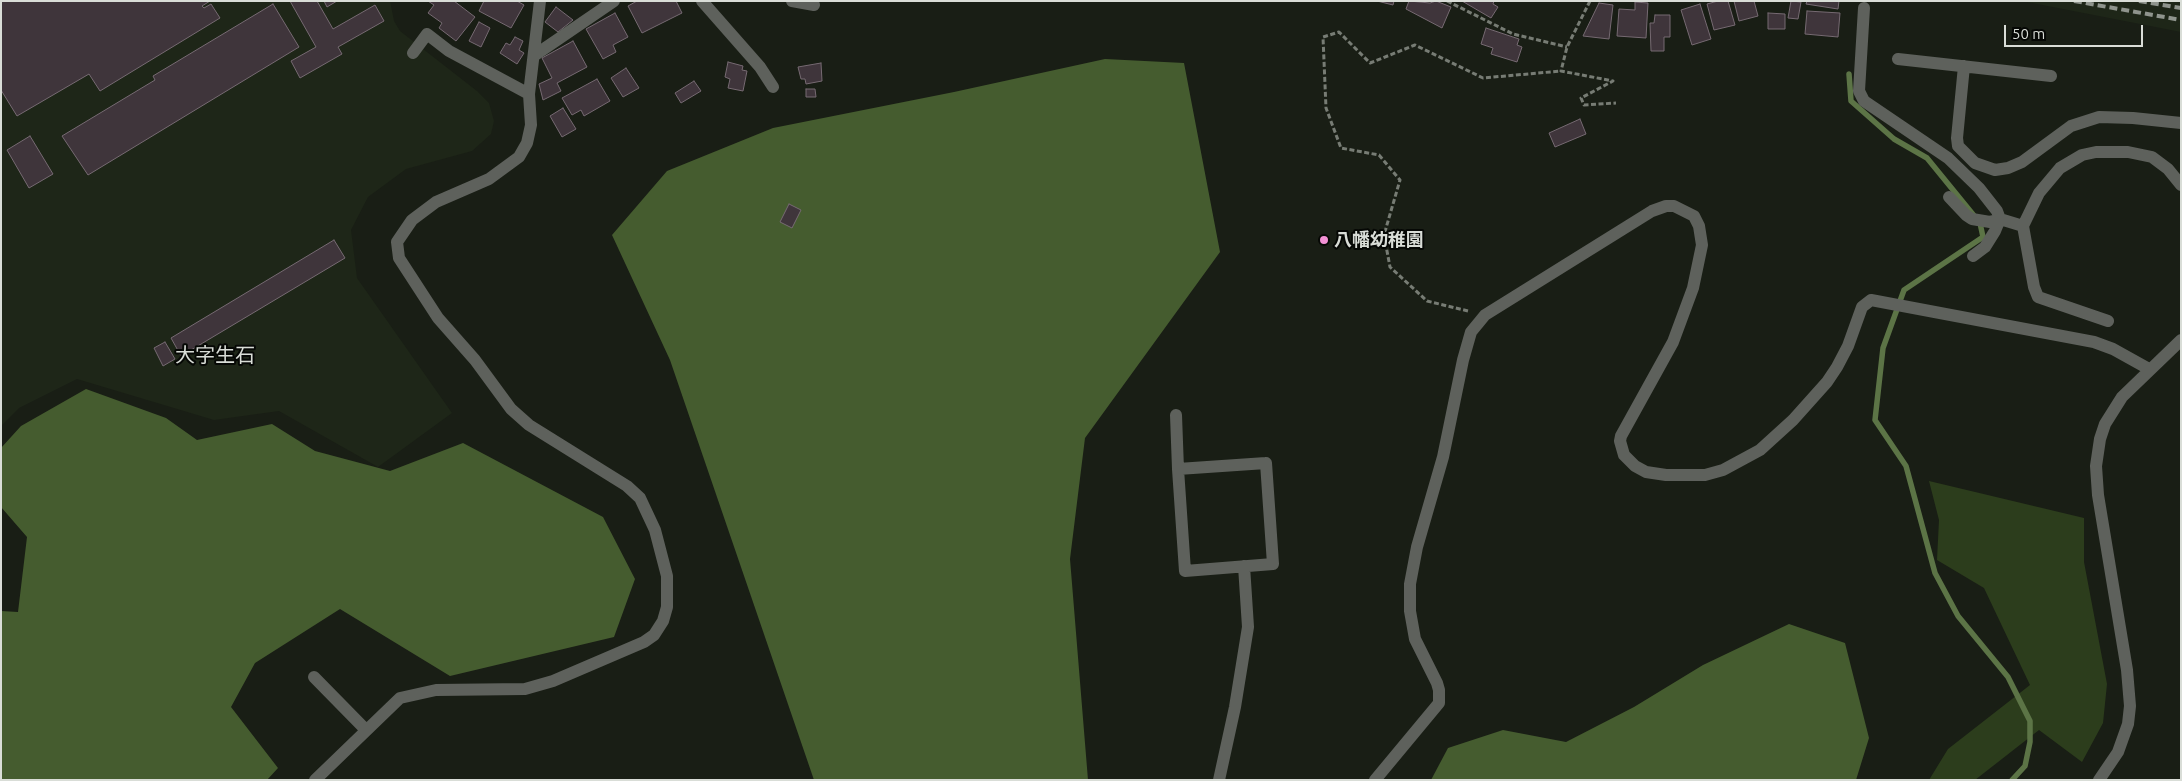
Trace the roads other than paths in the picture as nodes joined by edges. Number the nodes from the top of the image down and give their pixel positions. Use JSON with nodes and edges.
{"nodes":[{"id":1,"x":540,"y":1,"type":"edge"},
{"id":2,"x":614,"y":1,"type":"edge"},
{"id":3,"x":702,"y":1,"type":"edge"},
{"id":4,"x":792,"y":1,"type":"edge"},
{"id":5,"x":814,"y":5,"type":"dead end"},
{"id":6,"x":1864,"y":8,"type":"dead end"},
{"id":7,"x":413,"y":53,"type":"dead end"},
{"id":8,"x":535,"y":55,"type":"junction"},
{"id":9,"x":1898,"y":59,"type":"dead end"},
{"id":10,"x":1964,"y":66,"type":"junction"},
{"id":11,"x":2051,"y":76,"type":"dead end"},
{"id":12,"x":773,"y":87,"type":"dead end"},
{"id":13,"x":529,"y":94,"type":"junction"},
{"id":14,"x":2181,"y":123,"type":"edge"},
{"id":15,"x":2181,"y":185,"type":"edge"},
{"id":16,"x":1949,"y":197,"type":"dead end"},
{"id":17,"x":1995,"y":221,"type":"junction"},
{"id":18,"x":2023,"y":226,"type":"junction"},
{"id":19,"x":1973,"y":256,"type":"dead end"},
{"id":20,"x":2108,"y":321,"type":"dead end"},
{"id":21,"x":2181,"y":340,"type":"edge"},
{"id":22,"x":2149,"y":369,"type":"junction"},
{"id":23,"x":1176,"y":415,"type":"dead end"},
{"id":24,"x":1178,"y":469,"type":"junction"},
{"id":25,"x":1244,"y":566,"type":"junction"},
{"id":26,"x":314,"y":677,"type":"dead end"},
{"id":27,"x":366,"y":730,"type":"junction"},
{"id":28,"x":315,"y":780,"type":"edge"},
{"id":29,"x":1219,"y":780,"type":"edge"},
{"id":30,"x":1375,"y":780,"type":"edge"},
{"id":31,"x":2099,"y":780,"type":"edge"}],
"edges":[{"from":1,"to":8,"type":"street"},
{"from":2,"to":8,"type":"street"},
{"from":3,"to":12,"type":"street"},
{"from":4,"to":5,"type":"street"},
{"from":6,"to":17,"type":"street"},
{"from":7,"to":13,"type":"street"},
{"from":8,"to":13,"type":"street"},
{"from":9,"to":10,"type":"street"},
{"from":10,"to":11,"type":"street"},
{"from":10,"to":14,"type":"street"},
{"from":13,"to":27,"type":"street"},
{"from":15,"to":18,"type":"street"},
{"from":16,"to":17,"type":"street"},
{"from":17,"to":18,"type":"street"},
{"from":17,"to":19,"type":"street"},
{"from":18,"to":20,"type":"street"},
{"from":21,"to":22,"type":"street"},
{"from":22,"to":30,"type":"street"},
{"from":22,"to":31,"type":"street"},
{"from":23,"to":24,"type":"street"},
{"from":24,"to":25,"type":"street"},
{"from":24,"to":25,"type":"street"},
{"from":25,"to":29,"type":"street"},
{"from":26,"to":27,"type":"street"},
{"from":27,"to":28,"type":"street"}]}
